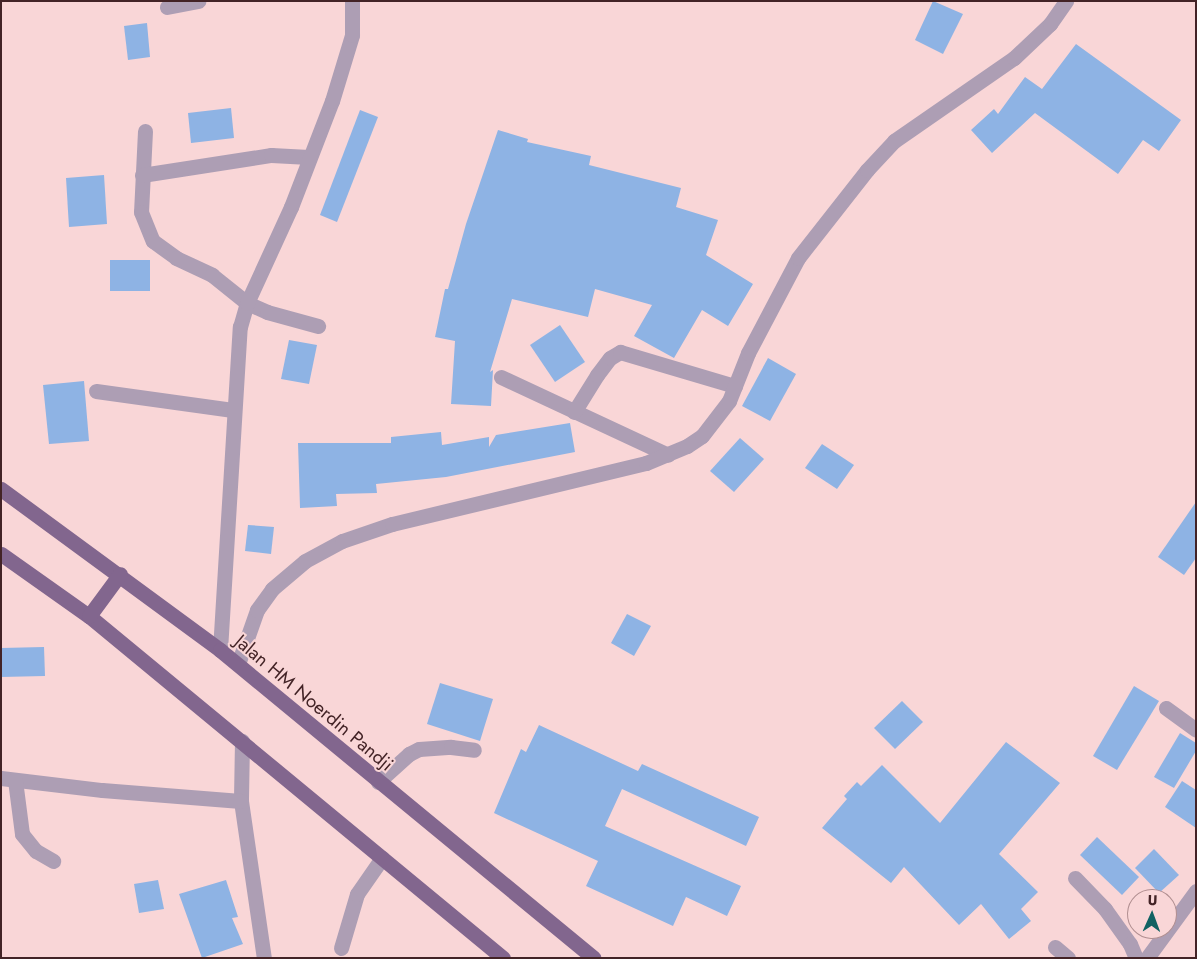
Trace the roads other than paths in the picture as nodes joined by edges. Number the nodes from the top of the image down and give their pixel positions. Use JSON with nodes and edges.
{"nodes":[{"id":1,"x":198,"y":1,"type":"edge"},
{"id":2,"x":352,"y":1,"type":"edge"},
{"id":3,"x":1066,"y":1,"type":"edge"},
{"id":4,"x":167,"y":7,"type":"dead end"},
{"id":5,"x":145,"y":131,"type":"dead end"},
{"id":6,"x":309,"y":157,"type":"junction"},
{"id":7,"x":142,"y":175,"type":"junction"},
{"id":8,"x":247,"y":303,"type":"junction"},
{"id":9,"x":318,"y":326,"type":"dead end"},
{"id":10,"x":501,"y":377,"type":"dead end"},
{"id":11,"x":735,"y":386,"type":"junction"},
{"id":12,"x":96,"y":391,"type":"dead end"},
{"id":13,"x":233,"y":410,"type":"junction"},
{"id":14,"x":574,"y":412,"type":"junction"},
{"id":15,"x":668,"y":455,"type":"junction"},
{"id":16,"x":1,"y":489,"type":"edge"},
{"id":17,"x":1,"y":554,"type":"edge"},
{"id":18,"x":120,"y":574,"type":"junction"},
{"id":19,"x":89,"y":616,"type":"junction"},
{"id":20,"x":220,"y":650,"type":"junction"},
{"id":21,"x":238,"y":664,"type":"junction"},
{"id":22,"x":1166,"y":708,"type":"dead end"},
{"id":23,"x":1196,"y":730,"type":"edge"},
{"id":24,"x":242,"y":741,"type":"junction"},
{"id":25,"x":474,"y":750,"type":"dead end"},
{"id":26,"x":8,"y":779,"type":"edge"},
{"id":27,"x":378,"y":782,"type":"junction"},
{"id":28,"x":241,"y":801,"type":"junction"},
{"id":29,"x":382,"y":858,"type":"junction"},
{"id":30,"x":52,"y":861,"type":"dead end"},
{"id":31,"x":1075,"y":878,"type":"dead end"},
{"id":32,"x":1196,"y":891,"type":"edge"},
{"id":33,"x":341,"y":948,"type":"dead end"},
{"id":34,"x":1056,"y":948,"type":"dead end"},
{"id":35,"x":264,"y":958,"type":"edge"},
{"id":36,"x":503,"y":958,"type":"edge"},
{"id":37,"x":594,"y":958,"type":"edge"},
{"id":38,"x":1068,"y":958,"type":"edge"},
{"id":39,"x":1136,"y":958,"type":"edge"},
{"id":40,"x":1147,"y":958,"type":"edge"}],
"edges":[{"from":1,"to":4,"type":"street"},
{"from":2,"to":6,"type":"street"},
{"from":3,"to":11,"type":"street"},
{"from":5,"to":7,"type":"street"},
{"from":6,"to":7,"type":"street"},
{"from":6,"to":8,"type":"street"},
{"from":7,"to":8,"type":"street"},
{"from":8,"to":9,"type":"street"},
{"from":8,"to":13,"type":"street"},
{"from":10,"to":14,"type":"street"},
{"from":11,"to":14,"type":"street"},
{"from":11,"to":15,"type":"street"},
{"from":12,"to":13,"type":"street"},
{"from":13,"to":20,"type":"street"},
{"from":14,"to":15,"type":"street"},
{"from":15,"to":21,"type":"street"},
{"from":16,"to":18,"type":"main road","name":"Jalan HM Noerdin Pandji"},
{"from":17,"to":19,"type":"main road"},
{"from":18,"to":19,"type":"main road"},
{"from":18,"to":20,"type":"main road","name":"Jalan HM Noerdin Pandji"},
{"from":19,"to":24,"type":"main road"},
{"from":20,"to":21,"type":"main road","name":"Jalan HM Noerdin Pandji"},
{"from":21,"to":27,"type":"main road","name":"Jalan HM Noerdin Pandji"},
{"from":22,"to":23,"type":"street"},
{"from":24,"to":28,"type":"street"},
{"from":24,"to":29,"type":"main road"},
{"from":25,"to":27,"type":"street"},
{"from":26,"to":28,"type":"street"},
{"from":26,"to":30,"type":"street"},
{"from":27,"to":37,"type":"main road","name":"Jalan HM Noerdin Pandji"},
{"from":28,"to":35,"type":"street"},
{"from":29,"to":33,"type":"street"},
{"from":29,"to":36,"type":"main road"},
{"from":31,"to":39,"type":"street"},
{"from":32,"to":40,"type":"street"},
{"from":34,"to":38,"type":"street"}]}
